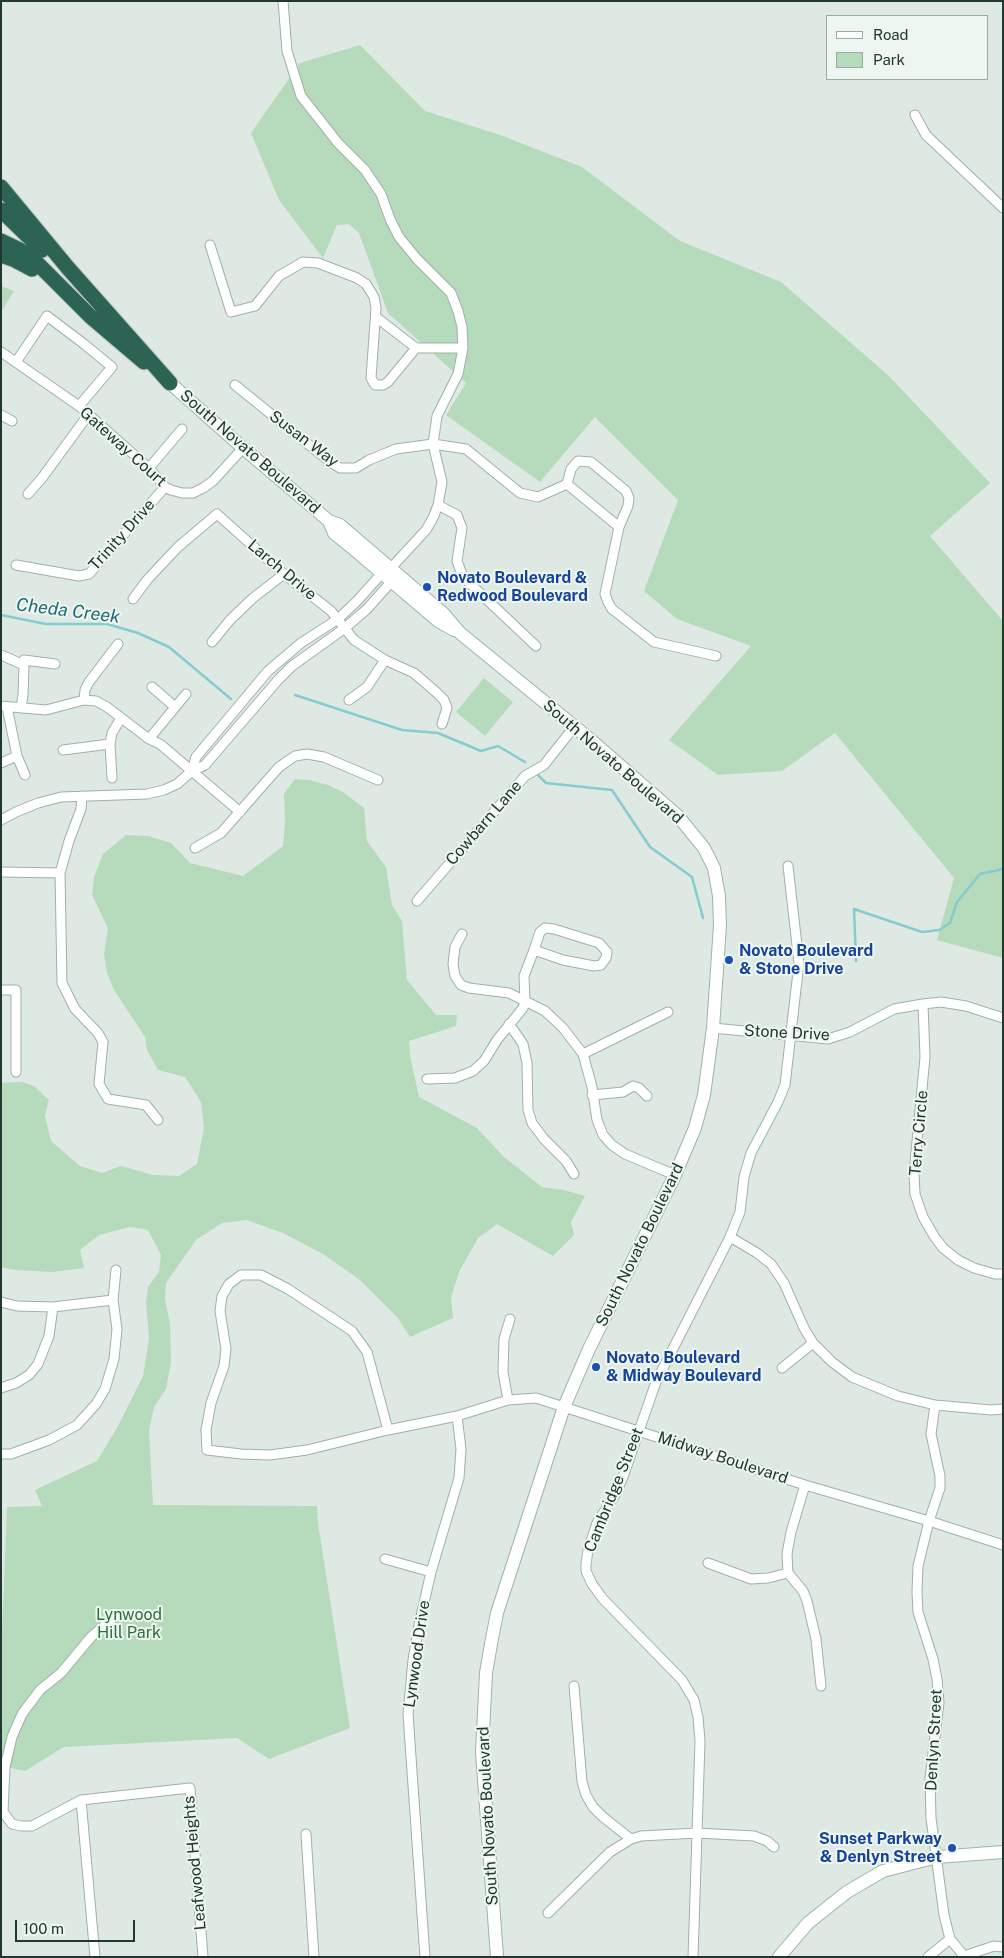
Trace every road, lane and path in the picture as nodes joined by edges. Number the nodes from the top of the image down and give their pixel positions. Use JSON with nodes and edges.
{"nodes":[{"id":1,"x":283,"y":1,"type":"edge"},
{"id":2,"x":915,"y":115,"type":"dead end"},
{"id":3,"x":1,"y":187,"type":"edge"},
{"id":4,"x":1003,"y":208,"type":"edge"},
{"id":5,"x":1,"y":210,"type":"edge"},
{"id":6,"x":1,"y":241,"type":"edge"},
{"id":7,"x":210,"y":245,"type":"dead end"},
{"id":8,"x":1,"y":256,"type":"edge"},
{"id":9,"x":73,"y":300,"type":"junction"},
{"id":10,"x":376,"y":317,"type":"junction"},
{"id":11,"x":115,"y":320,"type":"junction"},
{"id":12,"x":416,"y":348,"type":"junction"},
{"id":13,"x":463,"y":348,"type":"junction"},
{"id":14,"x":1,"y":352,"type":"edge"},
{"id":15,"x":16,"y":362,"type":"junction"},
{"id":16,"x":170,"y":383,"type":"junction"},
{"id":17,"x":235,"y":385,"type":"dead end"},
{"id":18,"x":78,"y":406,"type":"junction"},
{"id":19,"x":1,"y":415,"type":"edge"},
{"id":20,"x":88,"y":415,"type":"junction"},
{"id":21,"x":12,"y":421,"type":"dead end"},
{"id":22,"x":182,"y":429,"type":"dead end"},
{"id":23,"x":433,"y":444,"type":"junction"},
{"id":24,"x":243,"y":448,"type":"junction"},
{"id":25,"x":149,"y":468,"type":"junction"},
{"id":26,"x":567,"y":484,"type":"junction"},
{"id":27,"x":165,"y":487,"type":"junction"},
{"id":28,"x":28,"y":494,"type":"dead end"},
{"id":29,"x":438,"y":505,"type":"junction"},
{"id":30,"x":619,"y":527,"type":"junction"},
{"id":31,"x":16,"y":565,"type":"dead end"},
{"id":32,"x":284,"y":574,"type":"junction"},
{"id":33,"x":388,"y":574,"type":"junction"},
{"id":34,"x":133,"y":600,"type":"dead end"},
{"id":35,"x":338,"y":619,"type":"junction"},
{"id":36,"x":345,"y":628,"type":"junction"},
{"id":37,"x":212,"y":642,"type":"dead end"},
{"id":38,"x":118,"y":644,"type":"dead end"},
{"id":39,"x":536,"y":646,"type":"dead end"},
{"id":40,"x":1,"y":655,"type":"edge"},
{"id":41,"x":716,"y":656,"type":"dead end"},
{"id":42,"x":385,"y":660,"type":"junction"},
{"id":43,"x":56,"y":664,"type":"dead end"},
{"id":44,"x":24,"y":665,"type":"junction"},
{"id":45,"x":152,"y":687,"type":"dead end"},
{"id":46,"x":186,"y":694,"type":"dead end"},
{"id":47,"x":84,"y":700,"type":"junction"},
{"id":48,"x":349,"y":700,"type":"dead end"},
{"id":49,"x":4,"y":707,"type":"edge"},
{"id":50,"x":175,"y":707,"type":"junction"},
{"id":51,"x":21,"y":708,"type":"junction"},
{"id":52,"x":121,"y":718,"type":"junction"},
{"id":53,"x":442,"y":724,"type":"dead end"},
{"id":54,"x":574,"y":727,"type":"junction"},
{"id":55,"x":150,"y":739,"type":"junction"},
{"id":56,"x":110,"y":744,"type":"junction"},
{"id":57,"x":63,"y":750,"type":"dead end"},
{"id":58,"x":17,"y":756,"type":"junction"},
{"id":59,"x":1,"y":762,"type":"edge"},
{"id":60,"x":192,"y":770,"type":"junction"},
{"id":61,"x":26,"y":775,"type":"dead end"},
{"id":62,"x":112,"y":778,"type":"dead end"},
{"id":63,"x":378,"y":780,"type":"dead end"},
{"id":64,"x":82,"y":796,"type":"junction"},
{"id":65,"x":240,"y":812,"type":"junction"},
{"id":66,"x":1,"y":820,"type":"edge"},
{"id":67,"x":195,"y":848,"type":"dead end"},
{"id":68,"x":788,"y":866,"type":"dead end"},
{"id":69,"x":1,"y":872,"type":"edge"},
{"id":70,"x":60,"y":873,"type":"junction"},
{"id":71,"x":417,"y":901,"type":"dead end"},
{"id":72,"x":462,"y":934,"type":"dead end"},
{"id":73,"x":534,"y":950,"type":"junction"},
{"id":74,"x":1,"y":990,"type":"edge"},
{"id":75,"x":525,"y":1001,"type":"junction"},
{"id":76,"x":923,"y":1004,"type":"junction"},
{"id":77,"x":668,"y":1012,"type":"dead end"},
{"id":78,"x":1003,"y":1018,"type":"edge"},
{"id":79,"x":510,"y":1024,"type":"junction"},
{"id":80,"x":713,"y":1028,"type":"junction"},
{"id":81,"x":791,"y":1036,"type":"junction"},
{"id":82,"x":583,"y":1054,"type":"junction"},
{"id":83,"x":16,"y":1072,"type":"dead end"},
{"id":84,"x":427,"y":1079,"type":"dead end"},
{"id":85,"x":592,"y":1095,"type":"junction"},
{"id":86,"x":647,"y":1096,"type":"dead end"},
{"id":87,"x":158,"y":1120,"type":"dead end"},
{"id":88,"x":574,"y":1174,"type":"dead end"},
{"id":89,"x":675,"y":1176,"type":"junction"},
{"id":90,"x":730,"y":1237,"type":"junction"},
{"id":91,"x":116,"y":1270,"type":"dead end"},
{"id":92,"x":1003,"y":1274,"type":"edge"},
{"id":93,"x":113,"y":1300,"type":"junction"},
{"id":94,"x":1,"y":1302,"type":"edge"},
{"id":95,"x":53,"y":1307,"type":"junction"},
{"id":96,"x":510,"y":1319,"type":"dead end"},
{"id":97,"x":813,"y":1343,"type":"junction"},
{"id":98,"x":782,"y":1368,"type":"dead end"},
{"id":99,"x":1,"y":1388,"type":"edge"},
{"id":100,"x":508,"y":1400,"type":"junction"},
{"id":101,"x":935,"y":1405,"type":"junction"},
{"id":102,"x":564,"y":1407,"type":"junction"},
{"id":103,"x":1003,"y":1409,"type":"edge"},
{"id":104,"x":457,"y":1416,"type":"junction"},
{"id":105,"x":388,"y":1430,"type":"junction"},
{"id":106,"x":638,"y":1431,"type":"junction"},
{"id":107,"x":1,"y":1454,"type":"edge"},
{"id":108,"x":805,"y":1485,"type":"junction"},
{"id":109,"x":929,"y":1521,"type":"junction"},
{"id":110,"x":1003,"y":1545,"type":"edge"},
{"id":111,"x":385,"y":1559,"type":"dead end"},
{"id":112,"x":708,"y":1564,"type":"dead end"},
{"id":113,"x":431,"y":1572,"type":"junction"},
{"id":114,"x":788,"y":1574,"type":"junction"},
{"id":115,"x":118,"y":1614,"type":"dead end"},
{"id":116,"x":574,"y":1686,"type":"dead end"},
{"id":117,"x":821,"y":1686,"type":"dead end"},
{"id":118,"x":81,"y":1800,"type":"junction"},
{"id":119,"x":696,"y":1833,"type":"junction"},
{"id":120,"x":306,"y":1834,"type":"dead end"},
{"id":121,"x":631,"y":1839,"type":"junction"},
{"id":122,"x":774,"y":1847,"type":"dead end"},
{"id":123,"x":1003,"y":1852,"type":"edge"},
{"id":124,"x":937,"y":1858,"type":"junction"},
{"id":125,"x":548,"y":1913,"type":"dead end"},
{"id":126,"x":950,"y":1939,"type":"junction"},
{"id":127,"x":1003,"y":1947,"type":"edge"},
{"id":128,"x":964,"y":1956,"type":"edge"},
{"id":129,"x":95,"y":1957,"type":"edge"},
{"id":130,"x":203,"y":1957,"type":"edge"},
{"id":131,"x":314,"y":1957,"type":"edge"},
{"id":132,"x":425,"y":1957,"type":"edge"},
{"id":133,"x":497,"y":1957,"type":"edge"},
{"id":134,"x":693,"y":1957,"type":"edge"},
{"id":135,"x":780,"y":1957,"type":"edge"},
{"id":136,"x":928,"y":1957,"type":"edge"}],
"edges":[{"from":1,"to":13,"type":"street"},
{"from":2,"to":4,"type":"street"},
{"from":3,"to":11,"type":"highway"},
{"from":5,"to":11,"type":"highway"},
{"from":6,"to":9,"type":"highway"},
{"from":7,"to":10,"type":"street"},
{"from":8,"to":9,"type":"highway"},
{"from":9,"to":16,"type":"highway"},
{"from":10,"to":12,"type":"street"},
{"from":10,"to":12,"type":"street"},
{"from":11,"to":16,"type":"highway"},
{"from":12,"to":13,"type":"street"},
{"from":13,"to":23,"type":"street"},
{"from":14,"to":15,"type":"street","name":"Gateway Court"},
{"from":15,"to":18,"type":"street","name":"Gateway Court"},
{"from":15,"to":18,"type":"street"},
{"from":16,"to":24,"type":"main road","name":"South Novato Boulevard"},
{"from":17,"to":23,"type":"street","name":"Susan Way"},
{"from":18,"to":20,"type":"street","name":"Gateway Court"},
{"from":19,"to":21,"type":"street"},
{"from":20,"to":25,"type":"street","name":"Gateway Court"},
{"from":20,"to":28,"type":"street"},
{"from":22,"to":25,"type":"street"},
{"from":23,"to":26,"type":"street","name":"Susan Way"},
{"from":23,"to":29,"type":"street"},
{"from":24,"to":27,"type":"street","name":"Gateway Court"},
{"from":24,"to":33,"type":"main road","name":"South Novato Boulevard"},
{"from":25,"to":27,"type":"street","name":"Gateway Court"},
{"from":26,"to":30,"type":"street"},
{"from":26,"to":30,"type":"street"},
{"from":27,"to":31,"type":"street","name":"Trinity Drive"},
{"from":29,"to":33,"type":"street"},
{"from":29,"to":39,"type":"street"},
{"from":30,"to":41,"type":"street"},
{"from":32,"to":34,"type":"street","name":"Larch Drive"},
{"from":32,"to":35,"type":"street","name":"Larch Drive"},
{"from":32,"to":37,"type":"street"},
{"from":33,"to":35,"type":"street"},
{"from":33,"to":36,"type":"street"},
{"from":33,"to":54,"type":"main road","name":"South Novato Boulevard"},
{"from":35,"to":36,"type":"street","name":"Larch Drive"},
{"from":35,"to":60,"type":"street"},
{"from":36,"to":42,"type":"street","name":"Larch Drive"},
{"from":36,"to":60,"type":"street"},
{"from":38,"to":47,"type":"street"},
{"from":40,"to":44,"type":"street"},
{"from":42,"to":48,"type":"street"},
{"from":42,"to":53,"type":"street","name":"Larch Drive"},
{"from":43,"to":44,"type":"street"},
{"from":44,"to":51,"type":"street"},
{"from":45,"to":50,"type":"street"},
{"from":46,"to":50,"type":"street"},
{"from":47,"to":51,"type":"street"},
{"from":47,"to":52,"type":"street"},
{"from":49,"to":51,"type":"street"},
{"from":49,"to":58,"type":"street"},
{"from":50,"to":55,"type":"street"},
{"from":52,"to":55,"type":"street"},
{"from":52,"to":56,"type":"street"},
{"from":54,"to":71,"type":"street","name":"Cowbarn Lane"},
{"from":54,"to":80,"type":"main road","name":"South Novato Boulevard"},
{"from":55,"to":60,"type":"street"},
{"from":56,"to":57,"type":"street"},
{"from":56,"to":62,"type":"street"},
{"from":58,"to":59,"type":"street"},
{"from":58,"to":61,"type":"street"},
{"from":60,"to":64,"type":"street"},
{"from":60,"to":65,"type":"street"},
{"from":63,"to":65,"type":"street"},
{"from":64,"to":66,"type":"street"},
{"from":64,"to":70,"type":"street"},
{"from":65,"to":67,"type":"street"},
{"from":68,"to":81,"type":"street","name":"Cambridge Street"},
{"from":69,"to":70,"type":"street"},
{"from":70,"to":87,"type":"street"},
{"from":72,"to":75,"type":"street"},
{"from":73,"to":73,"type":"street"},
{"from":73,"to":75,"type":"street"},
{"from":74,"to":83,"type":"street"},
{"from":75,"to":79,"type":"street"},
{"from":75,"to":82,"type":"street"},
{"from":76,"to":78,"type":"street","name":"Stone Drive"},
{"from":76,"to":81,"type":"street","name":"Stone Drive"},
{"from":76,"to":92,"type":"street","name":"Terry Circle"},
{"from":77,"to":82,"type":"street"},
{"from":79,"to":84,"type":"street"},
{"from":79,"to":88,"type":"street"},
{"from":80,"to":81,"type":"street","name":"Stone Drive"},
{"from":80,"to":89,"type":"main road","name":"South Novato Boulevard"},
{"from":81,"to":90,"type":"street","name":"Cambridge Street"},
{"from":82,"to":85,"type":"street"},
{"from":85,"to":86,"type":"street"},
{"from":85,"to":89,"type":"street"},
{"from":89,"to":102,"type":"main road","name":"South Novato Boulevard"},
{"from":90,"to":97,"type":"street"},
{"from":90,"to":106,"type":"street","name":"Cambridge Street"},
{"from":91,"to":93,"type":"street"},
{"from":93,"to":95,"type":"street"},
{"from":93,"to":107,"type":"street"},
{"from":94,"to":95,"type":"street"},
{"from":95,"to":99,"type":"street"},
{"from":96,"to":100,"type":"street"},
{"from":97,"to":98,"type":"street"},
{"from":97,"to":101,"type":"street"},
{"from":100,"to":102,"type":"street","name":"Midway Boulevard"},
{"from":100,"to":104,"type":"street","name":"Midway Boulevard"},
{"from":101,"to":103,"type":"street"},
{"from":101,"to":109,"type":"street","name":"Denlyn Street"},
{"from":102,"to":106,"type":"street","name":"Midway Boulevard"},
{"from":102,"to":133,"type":"main road","name":"South Novato Boulevard"},
{"from":104,"to":105,"type":"street","name":"Midway Boulevard"},
{"from":104,"to":113,"type":"street","name":"Lynwood Drive"},
{"from":105,"to":105,"type":"street","name":"Midway Boulevard"},
{"from":106,"to":108,"type":"street","name":"Midway Boulevard"},
{"from":106,"to":119,"type":"street","name":"Cambridge Street"},
{"from":108,"to":109,"type":"street","name":"Midway Boulevard"},
{"from":108,"to":114,"type":"street"},
{"from":109,"to":110,"type":"street","name":"Midway Boulevard"},
{"from":109,"to":124,"type":"street","name":"Denlyn Street"},
{"from":111,"to":113,"type":"street"},
{"from":112,"to":114,"type":"street"},
{"from":113,"to":132,"type":"street","name":"Lynwood Drive"},
{"from":114,"to":117,"type":"street"},
{"from":115,"to":118,"type":"street"},
{"from":116,"to":121,"type":"street"},
{"from":118,"to":129,"type":"street"},
{"from":118,"to":130,"type":"street","name":"Leafwood Heights"},
{"from":119,"to":121,"type":"street"},
{"from":119,"to":122,"type":"street"},
{"from":119,"to":134,"type":"street","name":"Cambridge Street"},
{"from":120,"to":131,"type":"street"},
{"from":121,"to":125,"type":"street"},
{"from":123,"to":124,"type":"main road"},
{"from":124,"to":126,"type":"street","name":"Denlyn Street"},
{"from":124,"to":135,"type":"main road"},
{"from":126,"to":128,"type":"street","name":"Denlyn Street"},
{"from":126,"to":136,"type":"street"},
{"from":127,"to":128,"type":"street"}]}
